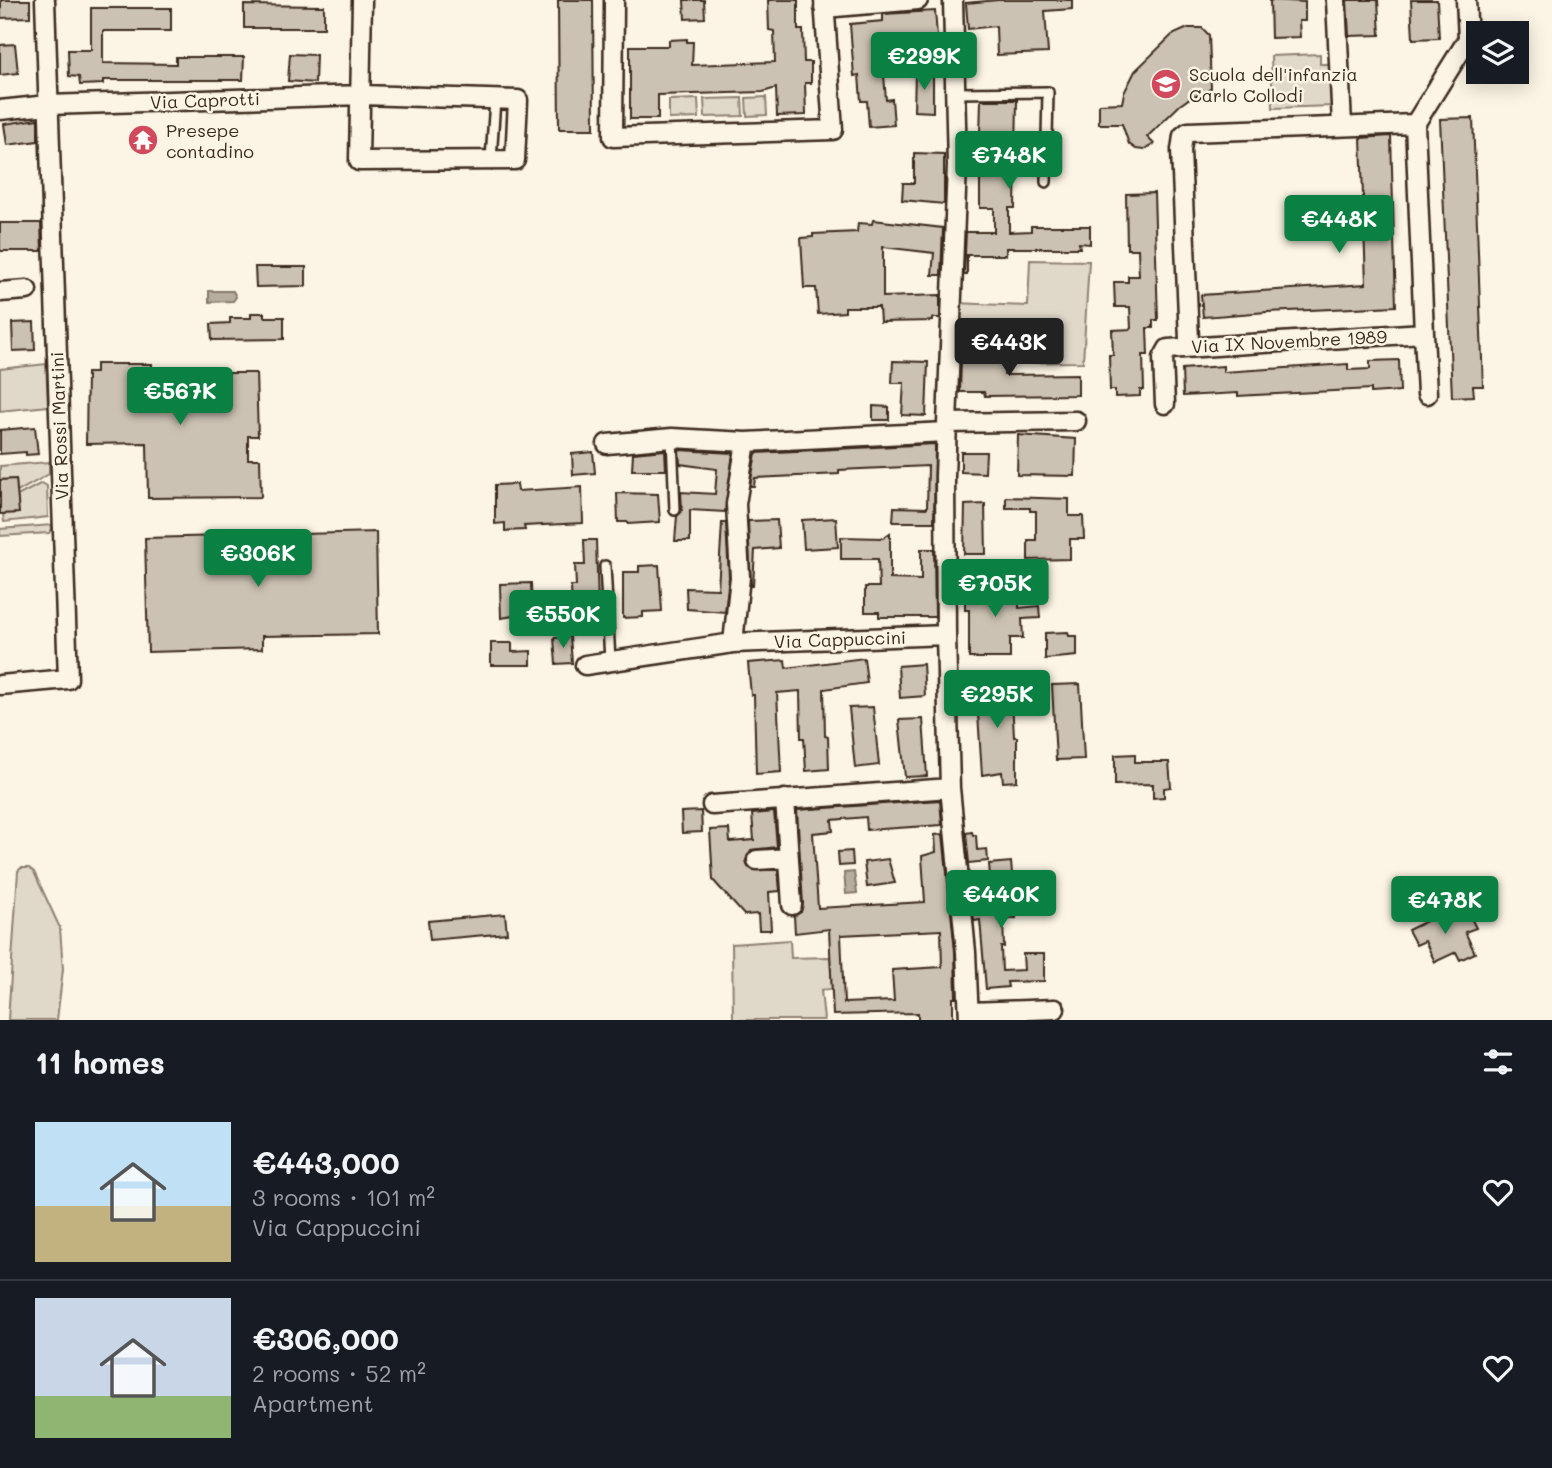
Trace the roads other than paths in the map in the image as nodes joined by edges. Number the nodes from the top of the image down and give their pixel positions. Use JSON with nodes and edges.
{"nodes":[{"id":1,"x":46,"y":0,"type":"edge"},
{"id":2,"x":362,"y":0,"type":"edge"},
{"id":3,"x":614,"y":0,"type":"edge"},
{"id":4,"x":918,"y":0,"type":"edge"},
{"id":5,"x":953,"y":0,"type":"edge"},
{"id":6,"x":1336,"y":0,"type":"edge"},
{"id":7,"x":1466,"y":0,"type":"edge"},
{"id":8,"x":824,"y":4,"type":"edge"},
{"id":9,"x":955,"y":93,"type":"junction"},
{"id":10,"x":362,"y":95,"type":"junction"},
{"id":11,"x":48,"y":105,"type":"junction"},
{"id":12,"x":0,"y":110,"type":"edge"},
{"id":13,"x":1415,"y":124,"type":"junction"},
{"id":14,"x":1342,"y":125,"type":"junction"},
{"id":15,"x":1046,"y":182,"type":"dead end"},
{"id":16,"x":27,"y":290,"type":"dead end"},
{"id":17,"x":0,"y":292,"type":"edge"},
{"id":18,"x":1424,"y":333,"type":"junction"},
{"id":19,"x":1194,"y":347,"type":"junction"},
{"id":20,"x":1427,"y":394,"type":"dead end"},
{"id":21,"x":1165,"y":404,"type":"dead end"},
{"id":22,"x":1076,"y":421,"type":"dead end"},
{"id":23,"x":947,"y":428,"type":"junction"},
{"id":24,"x":672,"y":438,"type":"junction"},
{"id":25,"x":746,"y":442,"type":"junction"},
{"id":26,"x":607,"y":444,"type":"dead end"},
{"id":27,"x":675,"y":510,"type":"dead end"},
{"id":28,"x":605,"y":566,"type":"dead end"},
{"id":29,"x":946,"y":635,"type":"junction"},
{"id":30,"x":733,"y":643,"type":"junction"},
{"id":31,"x":610,"y":661,"type":"junction"},
{"id":32,"x":585,"y":665,"type":"dead end"},
{"id":33,"x":0,"y":685,"type":"edge"},
{"id":34,"x":950,"y":788,"type":"junction"},
{"id":35,"x":785,"y":799,"type":"junction"},
{"id":36,"x":712,"y":805,"type":"dead end"},
{"id":37,"x":789,"y":858,"type":"junction"},
{"id":38,"x":757,"y":860,"type":"dead end"},
{"id":39,"x":792,"y":905,"type":"dead end"},
{"id":40,"x":1055,"y":1009,"type":"dead end"},
{"id":41,"x":969,"y":1016,"type":"edge"}],
"edges":[{"from":1,"to":11,"type":"street","name":"Via Rossi Martini"},
{"from":2,"to":10,"type":"street"},
{"from":3,"to":8,"type":"street"},
{"from":4,"to":8,"type":"street"},
{"from":5,"to":9,"type":"street"},
{"from":6,"to":14,"type":"street"},
{"from":7,"to":13,"type":"street"},
{"from":9,"to":15,"type":"lane"},
{"from":9,"to":23,"type":"street"},
{"from":10,"to":10,"type":"street","name":"Via Caprotti"},
{"from":10,"to":11,"type":"street","name":"Via Caprotti"},
{"from":11,"to":12,"type":"street"},
{"from":11,"to":33,"type":"street","name":"Via Rossi Martini"},
{"from":13,"to":14,"type":"street"},
{"from":13,"to":18,"type":"street"},
{"from":14,"to":19,"type":"street"},
{"from":16,"to":17,"type":"street"},
{"from":18,"to":19,"type":"street","name":"Via IX Novembre 1989"},
{"from":18,"to":20,"type":"street"},
{"from":19,"to":21,"type":"street","name":"Via IX Novembre 1989"},
{"from":22,"to":23,"type":"street"},
{"from":23,"to":25,"type":"street"},
{"from":23,"to":29,"type":"street"},
{"from":24,"to":25,"type":"street"},
{"from":24,"to":26,"type":"street"},
{"from":24,"to":27,"type":"lane"},
{"from":25,"to":30,"type":"street"},
{"from":28,"to":31,"type":"lane"},
{"from":29,"to":30,"type":"street","name":"Via Cappuccini"},
{"from":29,"to":34,"type":"street"},
{"from":30,"to":31,"type":"street","name":"Via Cappuccini"},
{"from":31,"to":32,"type":"street","name":"Via Cappuccini"},
{"from":34,"to":35,"type":"street"},
{"from":34,"to":41,"type":"street"},
{"from":35,"to":36,"type":"street"},
{"from":35,"to":37,"type":"street"},
{"from":37,"to":38,"type":"street"},
{"from":37,"to":39,"type":"street"},
{"from":40,"to":41,"type":"street"}]}
